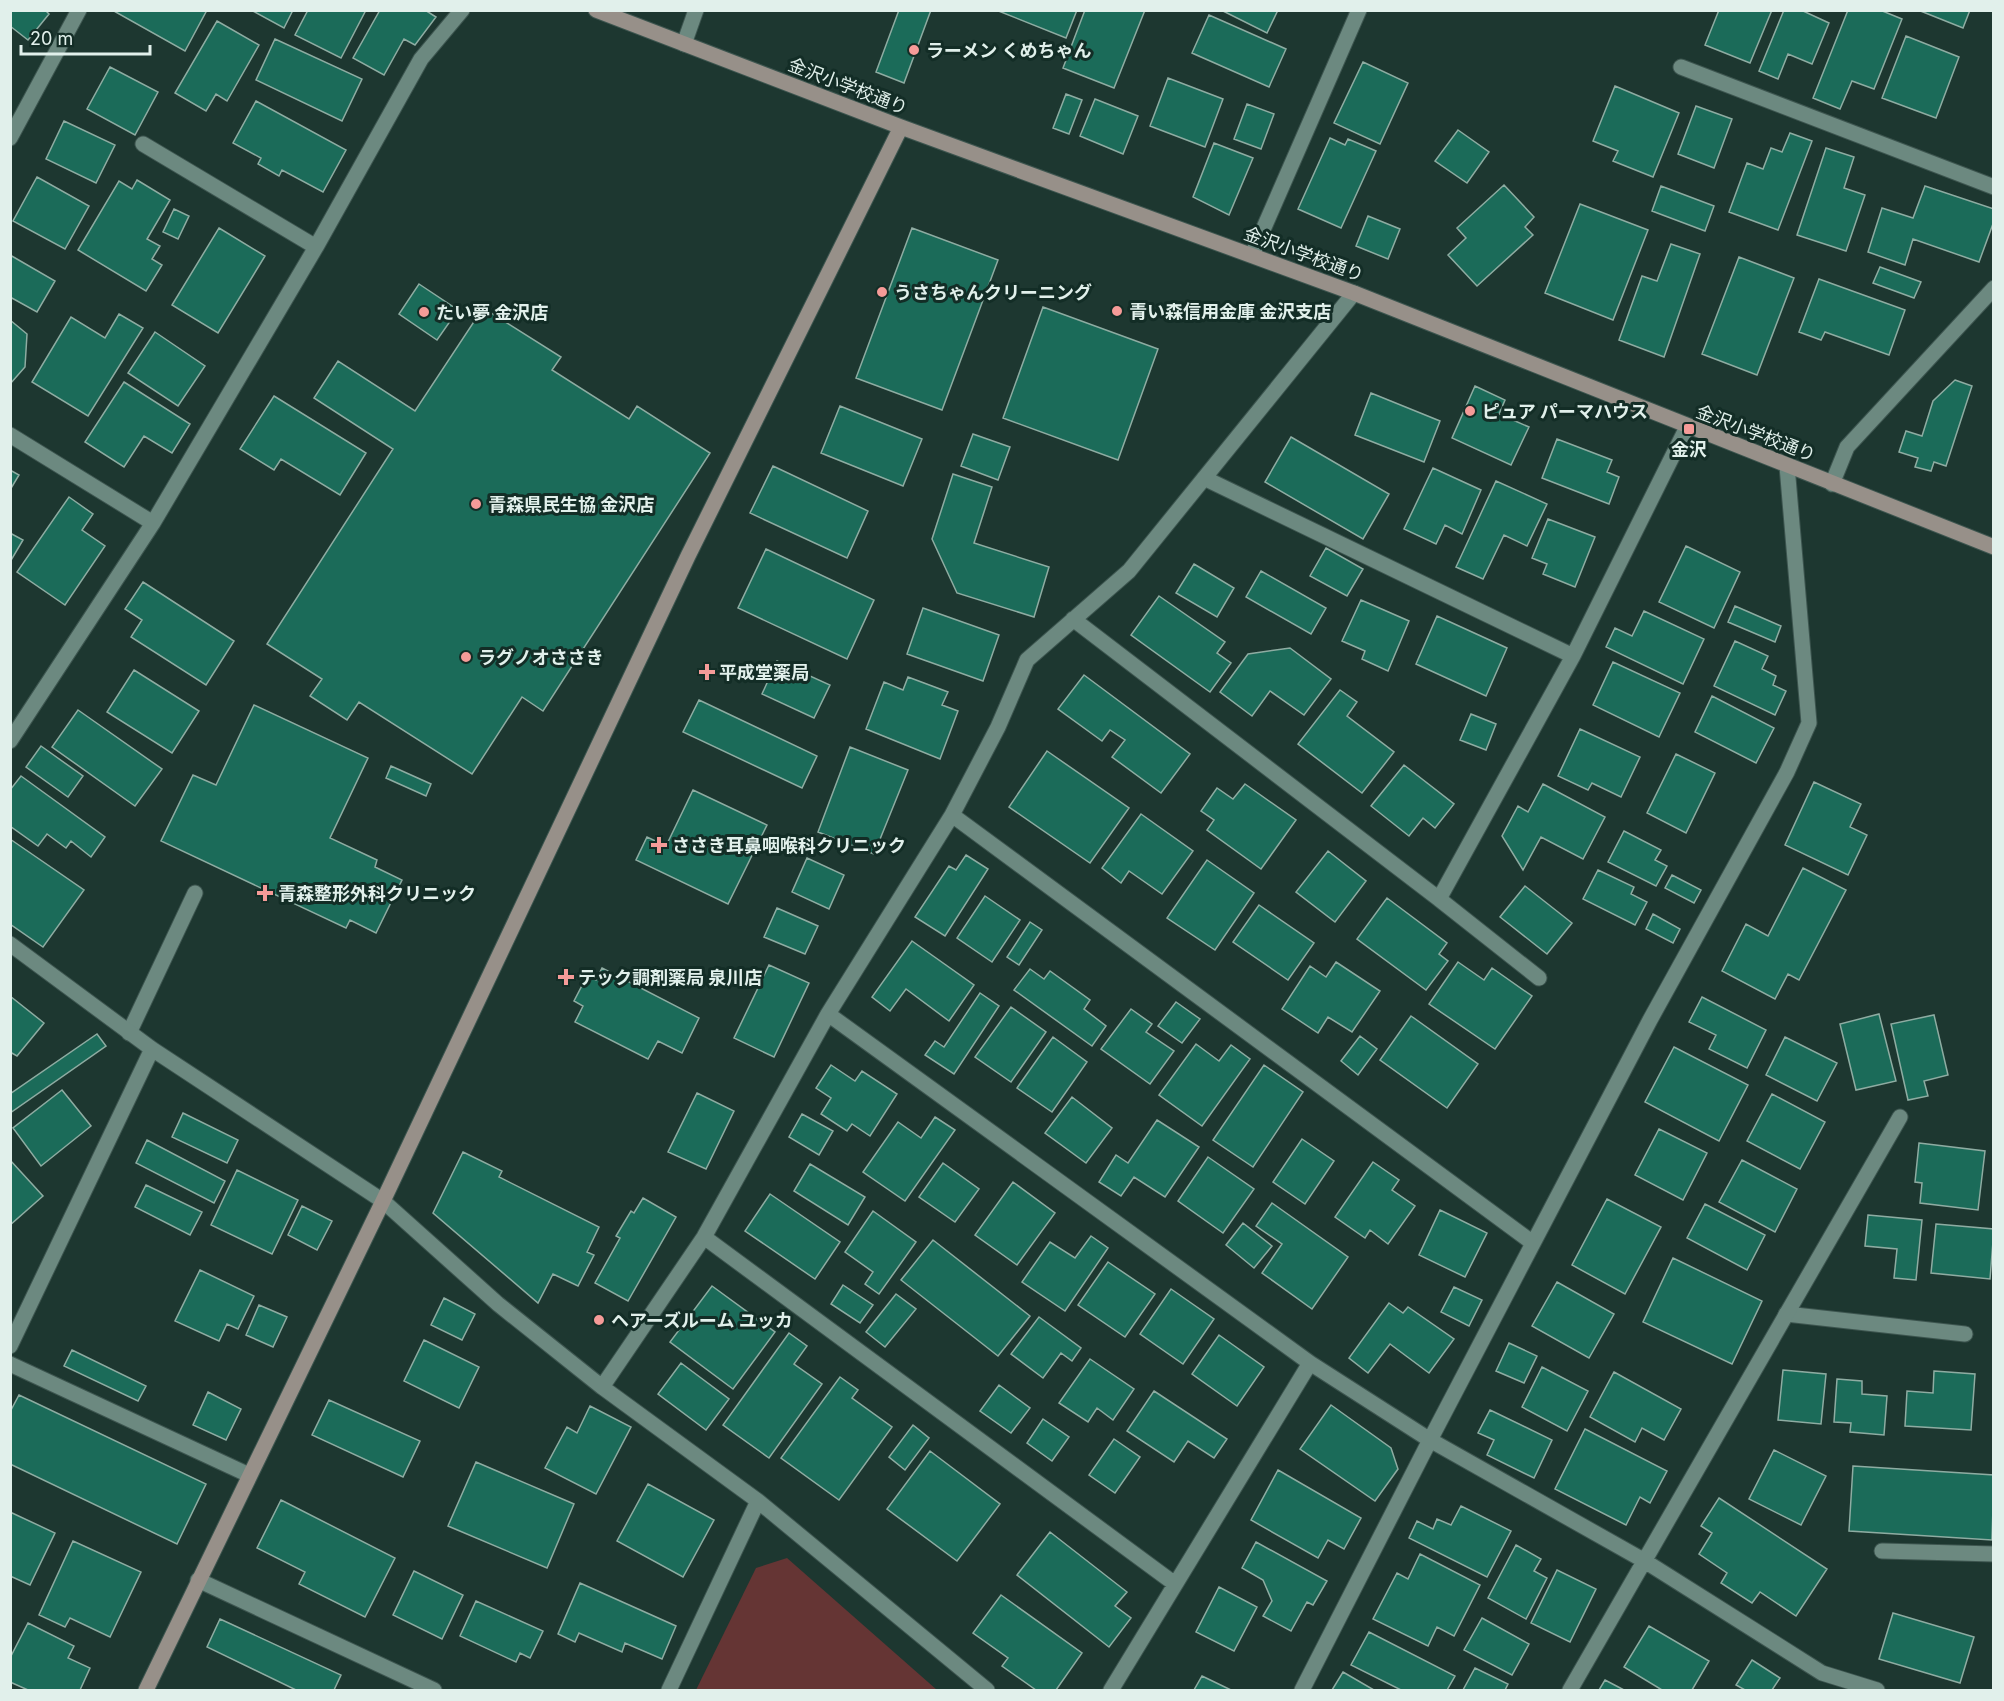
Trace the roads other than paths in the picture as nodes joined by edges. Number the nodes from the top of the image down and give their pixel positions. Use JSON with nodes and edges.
{"nodes":[{"id":1,"x":79,"y":10,"type":"edge"},
{"id":2,"x":462,"y":10,"type":"edge"},
{"id":3,"x":596,"y":10,"type":"edge"},
{"id":4,"x":696,"y":10,"type":"edge"},
{"id":5,"x":1359,"y":10,"type":"edge"},
{"id":6,"x":684,"y":44,"type":"junction"},
{"id":7,"x":1681,"y":68,"type":"dead end"},
{"id":8,"x":901,"y":127,"type":"junction"},
{"id":9,"x":13,"y":128,"type":"edge"},
{"id":10,"x":143,"y":144,"type":"dead end"},
{"id":11,"x":1994,"y":187,"type":"edge"},
{"id":12,"x":316,"y":247,"type":"junction"},
{"id":13,"x":1252,"y":255,"type":"junction"},
{"id":14,"x":1994,"y":288,"type":"edge"},
{"id":15,"x":1354,"y":293,"type":"junction"},
{"id":16,"x":1687,"y":427,"type":"junction"},
{"id":17,"x":10,"y":435,"type":"edge"},
{"id":18,"x":1787,"y":466,"type":"junction"},
{"id":19,"x":1204,"y":478,"type":"junction"},
{"id":20,"x":1832,"y":484,"type":"junction"},
{"id":21,"x":153,"y":523,"type":"junction"},
{"id":22,"x":1994,"y":547,"type":"edge"},
{"id":23,"x":1073,"y":619,"type":"junction"},
{"id":24,"x":1573,"y":656,"type":"junction"},
{"id":25,"x":10,"y":741,"type":"edge"},
{"id":26,"x":952,"y":815,"type":"junction"},
{"id":27,"x":195,"y":893,"type":"dead end"},
{"id":28,"x":1439,"y":899,"type":"junction"},
{"id":29,"x":10,"y":944,"type":"edge"},
{"id":30,"x":1539,"y":978,"type":"dead end"},
{"id":31,"x":828,"y":1014,"type":"junction"},
{"id":32,"x":129,"y":1033,"type":"junction"},
{"id":33,"x":152,"y":1049,"type":"junction"},
{"id":34,"x":1900,"y":1118,"type":"dead end"},
{"id":35,"x":382,"y":1202,"type":"junction"},
{"id":36,"x":704,"y":1237,"type":"junction"},
{"id":37,"x":1533,"y":1244,"type":"junction"},
{"id":38,"x":1786,"y":1314,"type":"junction"},
{"id":39,"x":1965,"y":1334,"type":"dead end"},
{"id":40,"x":10,"y":1346,"type":"edge"},
{"id":41,"x":1310,"y":1363,"type":"junction"},
{"id":42,"x":10,"y":1364,"type":"edge"},
{"id":43,"x":602,"y":1388,"type":"junction"},
{"id":44,"x":1430,"y":1440,"type":"junction"},
{"id":45,"x":249,"y":1475,"type":"junction"},
{"id":46,"x":758,"y":1501,"type":"junction"},
{"id":47,"x":1882,"y":1551,"type":"dead end"},
{"id":48,"x":1994,"y":1554,"type":"edge"},
{"id":49,"x":1643,"y":1560,"type":"junction"},
{"id":50,"x":198,"y":1580,"type":"junction"},
{"id":51,"x":1175,"y":1584,"type":"junction"},
{"id":52,"x":146,"y":1690,"type":"edge"},
{"id":53,"x":434,"y":1690,"type":"edge"},
{"id":54,"x":669,"y":1690,"type":"edge"},
{"id":55,"x":987,"y":1690,"type":"edge"},
{"id":56,"x":1111,"y":1690,"type":"edge"},
{"id":57,"x":1302,"y":1690,"type":"edge"},
{"id":58,"x":1570,"y":1690,"type":"edge"},
{"id":59,"x":1877,"y":1690,"type":"edge"}],
"edges":[{"from":1,"to":9,"type":"street"},
{"from":2,"to":12,"type":"street"},
{"from":3,"to":6,"type":"street","name":"金沢小学校通り"},
{"from":4,"to":6,"type":"street"},
{"from":5,"to":13,"type":"street"},
{"from":6,"to":8,"type":"street","name":"金沢小学校通り"},
{"from":7,"to":11,"type":"street"},
{"from":8,"to":13,"type":"street","name":"金沢小学校通り"},
{"from":8,"to":35,"type":"street"},
{"from":10,"to":12,"type":"street"},
{"from":12,"to":21,"type":"street"},
{"from":13,"to":15,"type":"street","name":"金沢小学校通り"},
{"from":14,"to":20,"type":"street"},
{"from":15,"to":16,"type":"street","name":"金沢小学校通り"},
{"from":15,"to":19,"type":"street"},
{"from":16,"to":18,"type":"street","name":"金沢小学校通り"},
{"from":16,"to":24,"type":"street"},
{"from":17,"to":21,"type":"street"},
{"from":18,"to":20,"type":"street","name":"金沢小学校通り"},
{"from":18,"to":37,"type":"street"},
{"from":19,"to":23,"type":"street"},
{"from":19,"to":24,"type":"street"},
{"from":20,"to":22,"type":"street","name":"金沢小学校通り"},
{"from":21,"to":25,"type":"street"},
{"from":23,"to":26,"type":"street"},
{"from":23,"to":28,"type":"street"},
{"from":24,"to":28,"type":"street"},
{"from":26,"to":31,"type":"street"},
{"from":26,"to":37,"type":"street"},
{"from":27,"to":32,"type":"street"},
{"from":28,"to":30,"type":"street"},
{"from":29,"to":32,"type":"street"},
{"from":31,"to":36,"type":"street"},
{"from":31,"to":41,"type":"street"},
{"from":32,"to":33,"type":"street"},
{"from":33,"to":35,"type":"street"},
{"from":33,"to":40,"type":"street"},
{"from":34,"to":38,"type":"street"},
{"from":35,"to":43,"type":"street"},
{"from":35,"to":45,"type":"street"},
{"from":36,"to":43,"type":"street"},
{"from":36,"to":51,"type":"street"},
{"from":37,"to":44,"type":"street"},
{"from":38,"to":39,"type":"street"},
{"from":38,"to":49,"type":"street"},
{"from":41,"to":44,"type":"street"},
{"from":41,"to":51,"type":"street"},
{"from":42,"to":45,"type":"street"},
{"from":43,"to":46,"type":"street"},
{"from":44,"to":49,"type":"street"},
{"from":44,"to":57,"type":"street"},
{"from":45,"to":50,"type":"street"},
{"from":46,"to":54,"type":"street"},
{"from":46,"to":55,"type":"street"},
{"from":47,"to":48,"type":"street"},
{"from":49,"to":58,"type":"street"},
{"from":49,"to":59,"type":"street"},
{"from":50,"to":52,"type":"street"},
{"from":50,"to":53,"type":"street"},
{"from":51,"to":56,"type":"street"}]}
